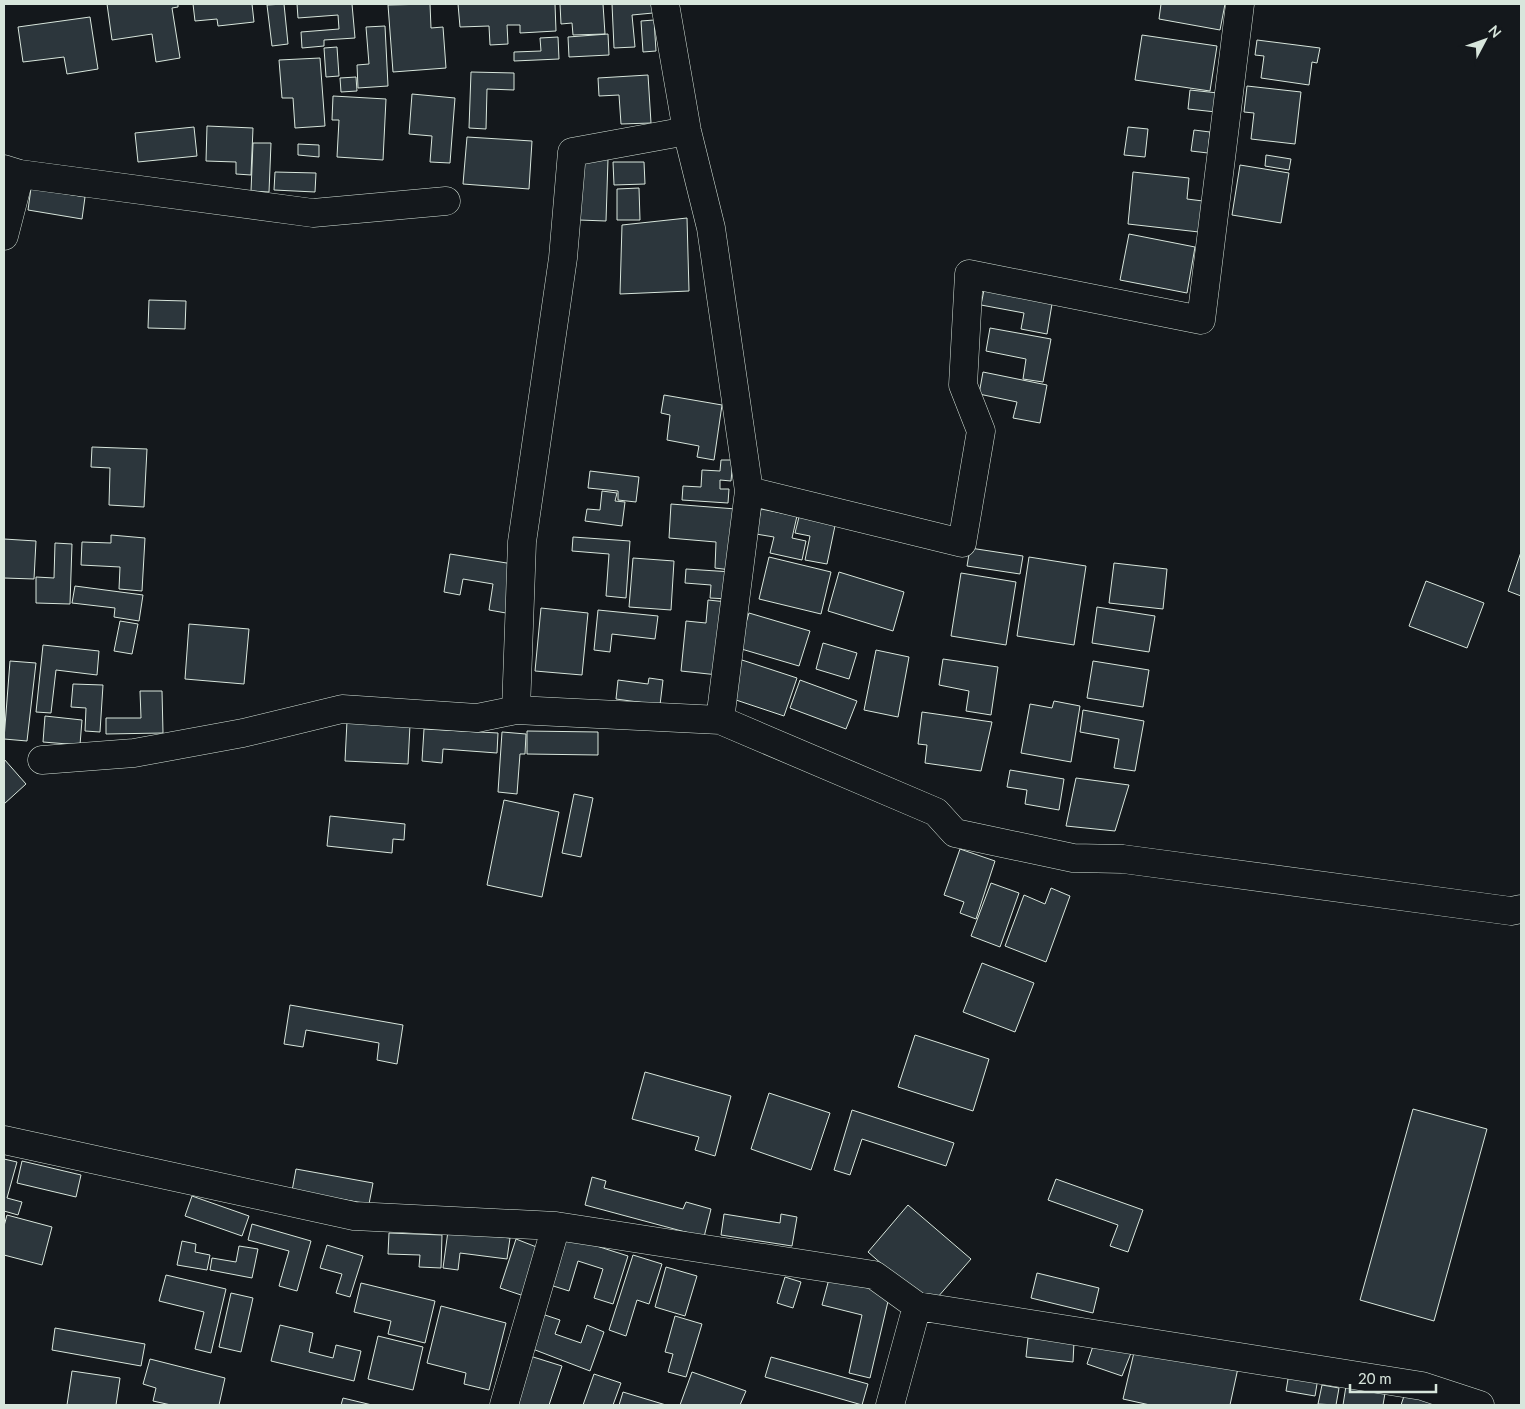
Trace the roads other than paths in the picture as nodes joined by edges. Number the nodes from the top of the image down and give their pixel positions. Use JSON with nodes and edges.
{"nodes":[{"id":1,"x":665,"y":4,"type":"edge"},
{"id":2,"x":1240,"y":4,"type":"edge"},
{"id":3,"x":687,"y":131,"type":"junction"},
{"id":4,"x":12,"y":171,"type":"edge"},
{"id":5,"x":446,"y":201,"type":"dead end"},
{"id":6,"x":4,"y":236,"type":"edge"},
{"id":7,"x":749,"y":491,"type":"junction"},
{"id":8,"x":516,"y":710,"type":"junction"},
{"id":9,"x":720,"y":720,"type":"junction"},
{"id":10,"x":42,"y":760,"type":"dead end"},
{"id":11,"x":1521,"y":909,"type":"edge"},
{"id":12,"x":4,"y":1140,"type":"edge"},
{"id":13,"x":556,"y":1226,"type":"junction"},
{"id":14,"x":917,"y":1306,"type":"junction"},
{"id":15,"x":504,"y":1405,"type":"edge"},
{"id":16,"x":890,"y":1405,"type":"edge"},
{"id":17,"x":1480,"y":1405,"type":"edge"}],
"edges":[{"from":1,"to":3,"type":"street"},
{"from":2,"to":7,"type":"street"},
{"from":3,"to":7,"type":"street"},
{"from":3,"to":8,"type":"street"},
{"from":4,"to":5,"type":"street"},
{"from":4,"to":6,"type":"street"},
{"from":7,"to":9,"type":"street"},
{"from":8,"to":9,"type":"street"},
{"from":8,"to":10,"type":"street"},
{"from":9,"to":11,"type":"street"},
{"from":12,"to":13,"type":"street"},
{"from":13,"to":14,"type":"street"},
{"from":13,"to":15,"type":"street"},
{"from":14,"to":16,"type":"street"},
{"from":14,"to":17,"type":"street"}]}
